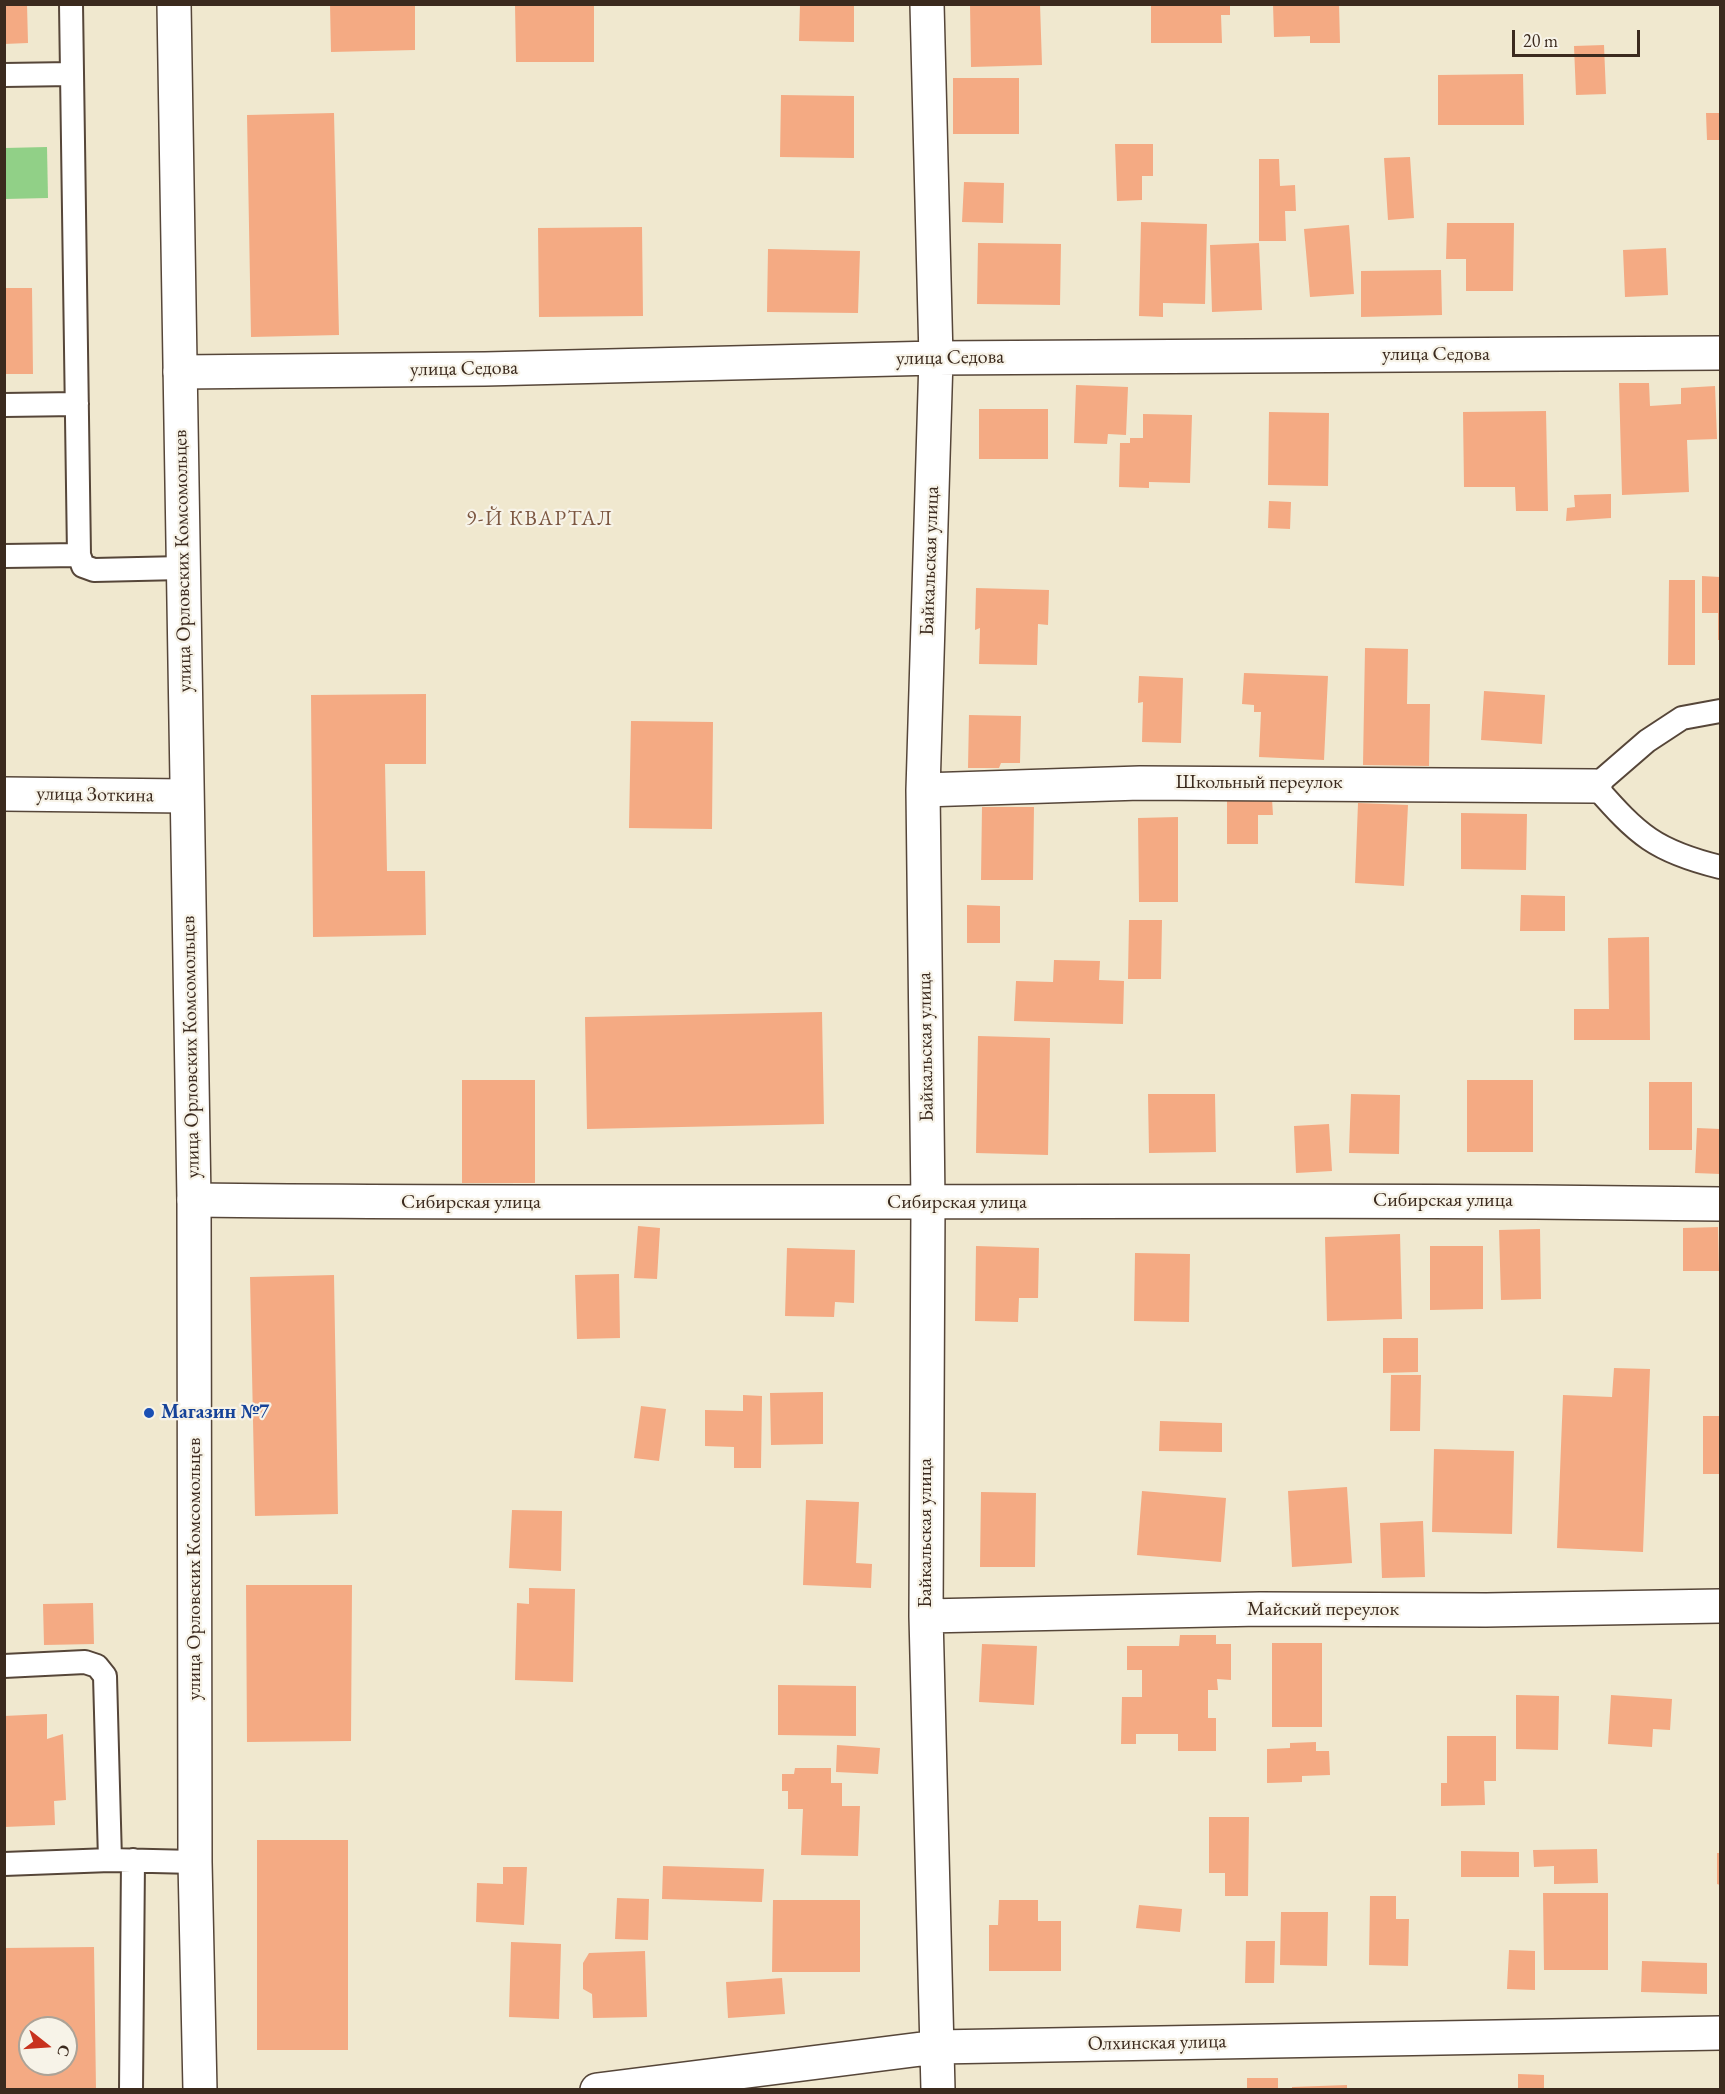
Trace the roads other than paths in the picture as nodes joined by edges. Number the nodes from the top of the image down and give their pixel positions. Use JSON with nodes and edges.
{"nodes":[{"id":1,"x":70,"y":4,"type":"edge"},
{"id":2,"x":174,"y":4,"type":"edge"},
{"id":3,"x":927,"y":4,"type":"edge"},
{"id":4,"x":72,"y":74,"type":"junction"},
{"id":5,"x":4,"y":75,"type":"edge"},
{"id":6,"x":1720,"y":353,"type":"edge"},
{"id":7,"x":936,"y":358,"type":"junction"},
{"id":8,"x":180,"y":372,"type":"junction"},
{"id":9,"x":77,"y":404,"type":"junction"},
{"id":10,"x":4,"y":405,"type":"edge"},
{"id":11,"x":79,"y":555,"type":"junction"},
{"id":12,"x":4,"y":556,"type":"edge"},
{"id":13,"x":182,"y":568,"type":"junction"},
{"id":14,"x":1720,"y":711,"type":"edge"},
{"id":15,"x":1595,"y":786,"type":"junction"},
{"id":16,"x":923,"y":790,"type":"junction"},
{"id":17,"x":4,"y":794,"type":"edge"},
{"id":18,"x":186,"y":796,"type":"junction"},
{"id":19,"x":1720,"y":867,"type":"edge"},
{"id":20,"x":194,"y":1200,"type":"junction"},
{"id":21,"x":928,"y":1203,"type":"junction"},
{"id":22,"x":1720,"y":1204,"type":"edge"},
{"id":23,"x":1720,"y":1606,"type":"edge"},
{"id":24,"x":926,"y":1616,"type":"junction"},
{"id":25,"x":4,"y":1666,"type":"edge"},
{"id":26,"x":122,"y":1860,"type":"junction"},
{"id":27,"x":195,"y":1862,"type":"junction"},
{"id":28,"x":4,"y":1864,"type":"edge"},
{"id":29,"x":1720,"y":2034,"type":"edge"},
{"id":30,"x":937,"y":2047,"type":"junction"},
{"id":31,"x":131,"y":2090,"type":"edge"},
{"id":32,"x":200,"y":2090,"type":"edge"},
{"id":33,"x":597,"y":2090,"type":"edge"},
{"id":34,"x":938,"y":2090,"type":"edge"}],
"edges":[{"from":1,"to":4,"type":"lane"},
{"from":2,"to":8,"type":"street","name":"улица Орловских Комсомольцев"},
{"from":3,"to":7,"type":"street","name":"Байкальская улица"},
{"from":4,"to":5,"type":"lane"},
{"from":4,"to":9,"type":"lane"},
{"from":6,"to":7,"type":"street","name":"улица Седова"},
{"from":7,"to":8,"type":"street","name":"улица Седова"},
{"from":7,"to":16,"type":"street","name":"Байкальская улица"},
{"from":8,"to":13,"type":"street","name":"улица Орловских Комсомольцев"},
{"from":9,"to":10,"type":"lane"},
{"from":9,"to":11,"type":"lane"},
{"from":11,"to":12,"type":"lane"},
{"from":11,"to":13,"type":"lane"},
{"from":13,"to":18,"type":"street","name":"улица Орловских Комсомольцев"},
{"from":14,"to":15,"type":"lane"},
{"from":15,"to":16,"type":"street","name":"Школьный переулок"},
{"from":15,"to":19,"type":"lane"},
{"from":16,"to":21,"type":"street","name":"Байкальская улица"},
{"from":17,"to":18,"type":"street","name":"улица Зоткина"},
{"from":18,"to":20,"type":"street","name":"улица Орловских Комсомольцев"},
{"from":20,"to":21,"type":"street","name":"Сибирская улица"},
{"from":20,"to":27,"type":"street","name":"улица Орловских Комсомольцев"},
{"from":21,"to":22,"type":"street","name":"Сибирская улица"},
{"from":21,"to":24,"type":"street","name":"Байкальская улица"},
{"from":23,"to":24,"type":"street","name":"Майский переулок"},
{"from":24,"to":30,"type":"street","name":"Байкальская улица"},
{"from":25,"to":26,"type":"lane"},
{"from":26,"to":27,"type":"lane"},
{"from":26,"to":28,"type":"lane"},
{"from":26,"to":31,"type":"lane"},
{"from":27,"to":32,"type":"street","name":"улица Орловских Комсомольцев"},
{"from":29,"to":30,"type":"street","name":"Олхинская улица"},
{"from":30,"to":33,"type":"street","name":"Олхинская улица"},
{"from":30,"to":34,"type":"street","name":"Байкальская улица"}]}
